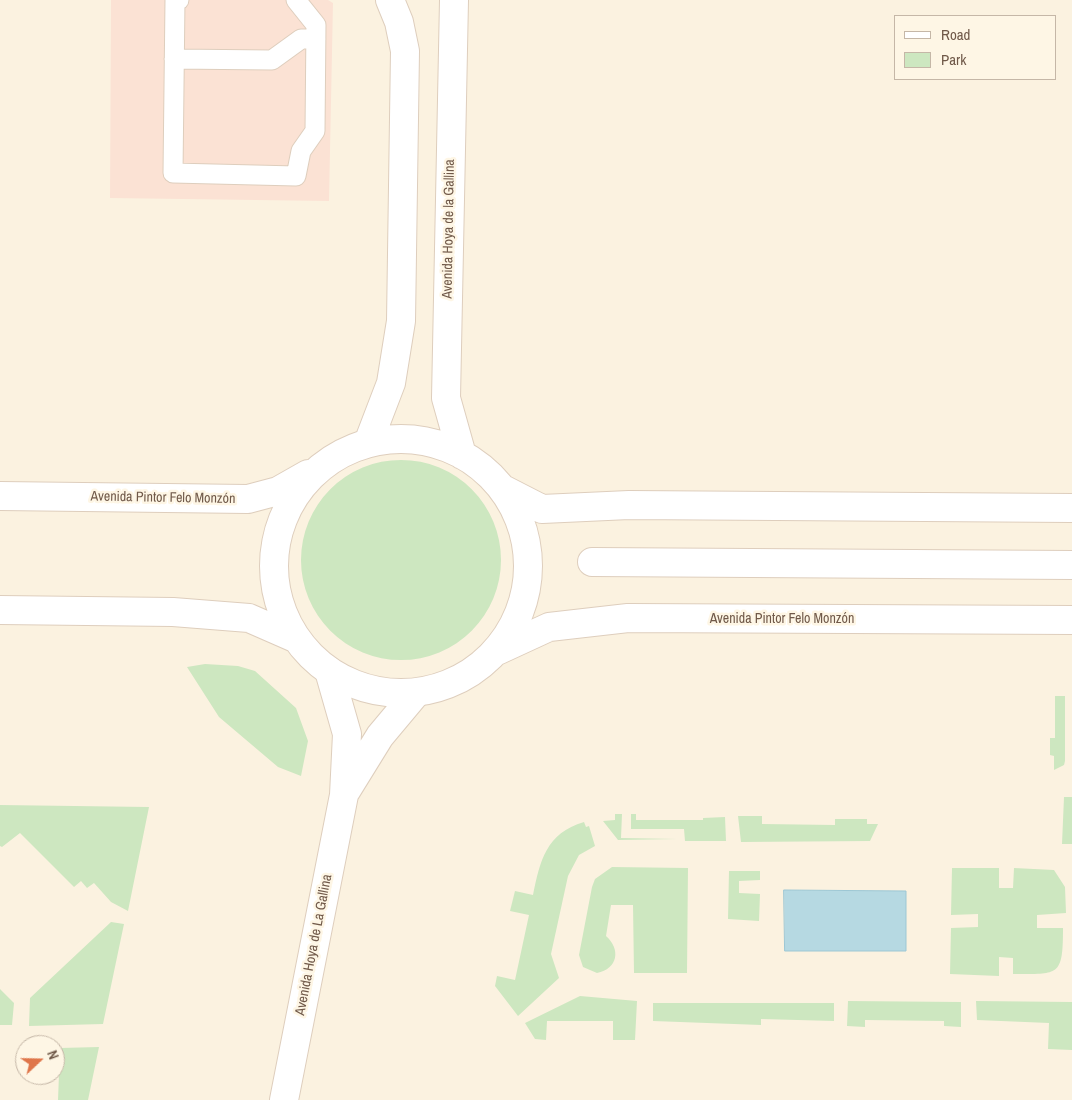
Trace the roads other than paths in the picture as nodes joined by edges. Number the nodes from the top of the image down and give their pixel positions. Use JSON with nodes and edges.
{"nodes":[{"id":1,"x":179,"y":0,"type":"edge"},
{"id":2,"x":296,"y":0,"type":"edge"},
{"id":3,"x":390,"y":0,"type":"edge"},
{"id":4,"x":454,"y":0,"type":"edge"},
{"id":5,"x":316,"y":39,"type":"junction"},
{"id":6,"x":174,"y":59,"type":"junction"},
{"id":7,"x":368,"y":443,"type":"junction"},
{"id":8,"x":462,"y":455,"type":"junction"},
{"id":9,"x":318,"y":468,"type":"junction"},
{"id":10,"x":503,"y":490,"type":"junction"},
{"id":11,"x":0,"y":496,"type":"edge"},
{"id":12,"x":1072,"y":508,"type":"edge"},
{"id":13,"x":592,"y":562,"type":"dead end"},
{"id":14,"x":1072,"y":565,"type":"edge"},
{"id":15,"x":0,"y":610,"type":"edge"},
{"id":16,"x":1072,"y":620,"type":"edge"},
{"id":17,"x":297,"y":639,"type":"junction"},
{"id":18,"x":497,"y":651,"type":"junction"},
{"id":19,"x":329,"y":672,"type":"junction"},
{"id":20,"x":416,"y":694,"type":"junction"},
{"id":21,"x":344,"y":795,"type":"junction"},
{"id":22,"x":285,"y":1099,"type":"edge"}],
"edges":[{"from":1,"to":6,"type":"lane"},
{"from":2,"to":5,"type":"lane"},
{"from":3,"to":7,"type":"street"},
{"from":4,"to":8,"type":"street","name":"Avenida Hoya de la Gallina"},
{"from":5,"to":6,"type":"lane"},
{"from":5,"to":6,"type":"lane"},
{"from":7,"to":8,"type":"street","name":"Avenida Pintor Felo Monzón"},
{"from":7,"to":9,"type":"street","name":"Avenida Pintor Felo Monzón"},
{"from":8,"to":10,"type":"street","name":"Avenida Pintor Felo Monzón"},
{"from":9,"to":11,"type":"street","name":"Avenida Pintor Felo Monzón"},
{"from":9,"to":17,"type":"street"},
{"from":10,"to":12,"type":"street"},
{"from":10,"to":18,"type":"street"},
{"from":13,"to":14,"type":"street"},
{"from":15,"to":17,"type":"street"},
{"from":16,"to":18,"type":"street","name":"Avenida Pintor Felo Monzón"},
{"from":17,"to":19,"type":"street"},
{"from":18,"to":20,"type":"street"},
{"from":19,"to":20,"type":"street"},
{"from":19,"to":21,"type":"street","name":"Avenida Hoya de La Gallina"},
{"from":20,"to":21,"type":"street","name":"Avenida Hoya de La Gallina"},
{"from":21,"to":22,"type":"street","name":"Avenida Hoya de La Gallina"}]}
